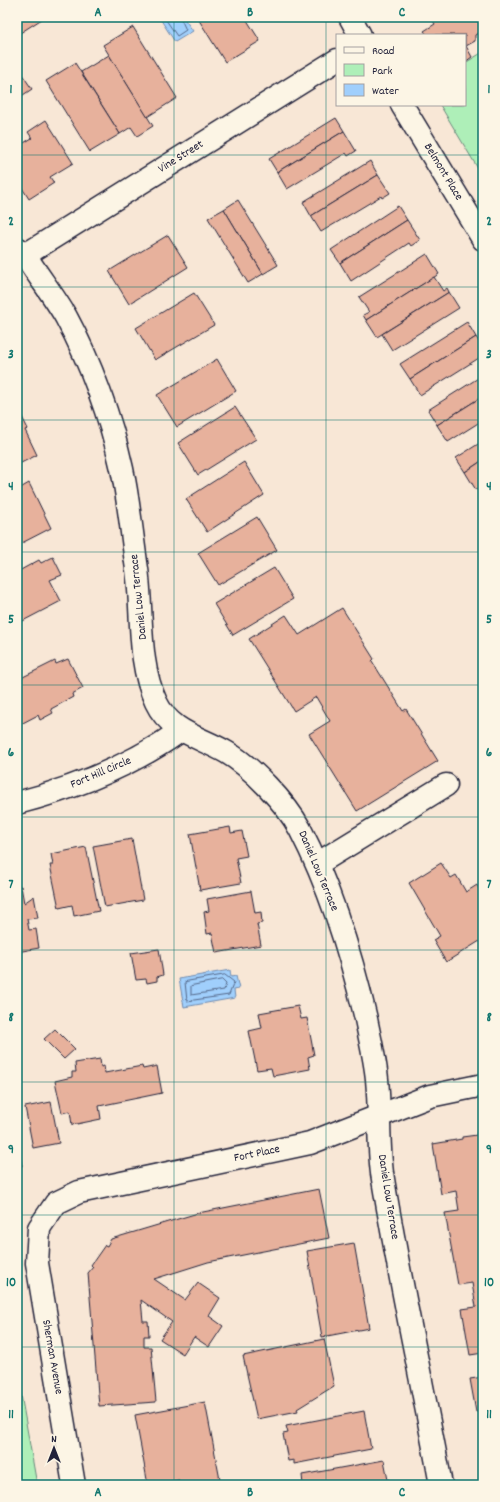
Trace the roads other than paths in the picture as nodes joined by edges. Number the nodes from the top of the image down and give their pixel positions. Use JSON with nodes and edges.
{"nodes":[{"id":1,"x":350,"y":17,"type":"edge"},
{"id":2,"x":359,"y":34,"type":"edge"},
{"id":3,"x":336,"y":61,"type":"edge"},
{"id":4,"x":403,"y":106,"type":"edge"},
{"id":5,"x":483,"y":238,"type":"edge"},
{"id":6,"x":21,"y":252,"type":"edge"},
{"id":7,"x":180,"y":731,"type":"junction"},
{"id":8,"x":446,"y":785,"type":"dead end"},
{"id":9,"x":17,"y":803,"type":"edge"},
{"id":10,"x":317,"y":864,"type":"junction"},
{"id":11,"x":483,"y":1085,"type":"edge"},
{"id":12,"x":379,"y":1116,"type":"junction"},
{"id":13,"x":39,"y":1228,"type":"joint"},
{"id":14,"x":74,"y":1485,"type":"edge"},
{"id":15,"x":441,"y":1485,"type":"edge"}],
"edges":[{"from":1,"to":2,"type":"street"},
{"from":3,"to":6,"type":"street","name":"Vine Street"},
{"from":4,"to":5,"type":"street","name":"Belmont Place"},
{"from":6,"to":7,"type":"street","name":"Daniel Low Terrace"},
{"from":7,"to":9,"type":"street","name":"Fort Hill Circle"},
{"from":7,"to":10,"type":"street","name":"Daniel Low Terrace"},
{"from":8,"to":10,"type":"street"},
{"from":10,"to":12,"type":"street","name":"Daniel Low Terrace"},
{"from":11,"to":12,"type":"street","name":"Fort Place"},
{"from":12,"to":13,"type":"street","name":"Fort Place"},
{"from":12,"to":15,"type":"street","name":"Daniel Low Terrace"},
{"from":13,"to":14,"type":"street","name":"Sherman Avenue"}]}
